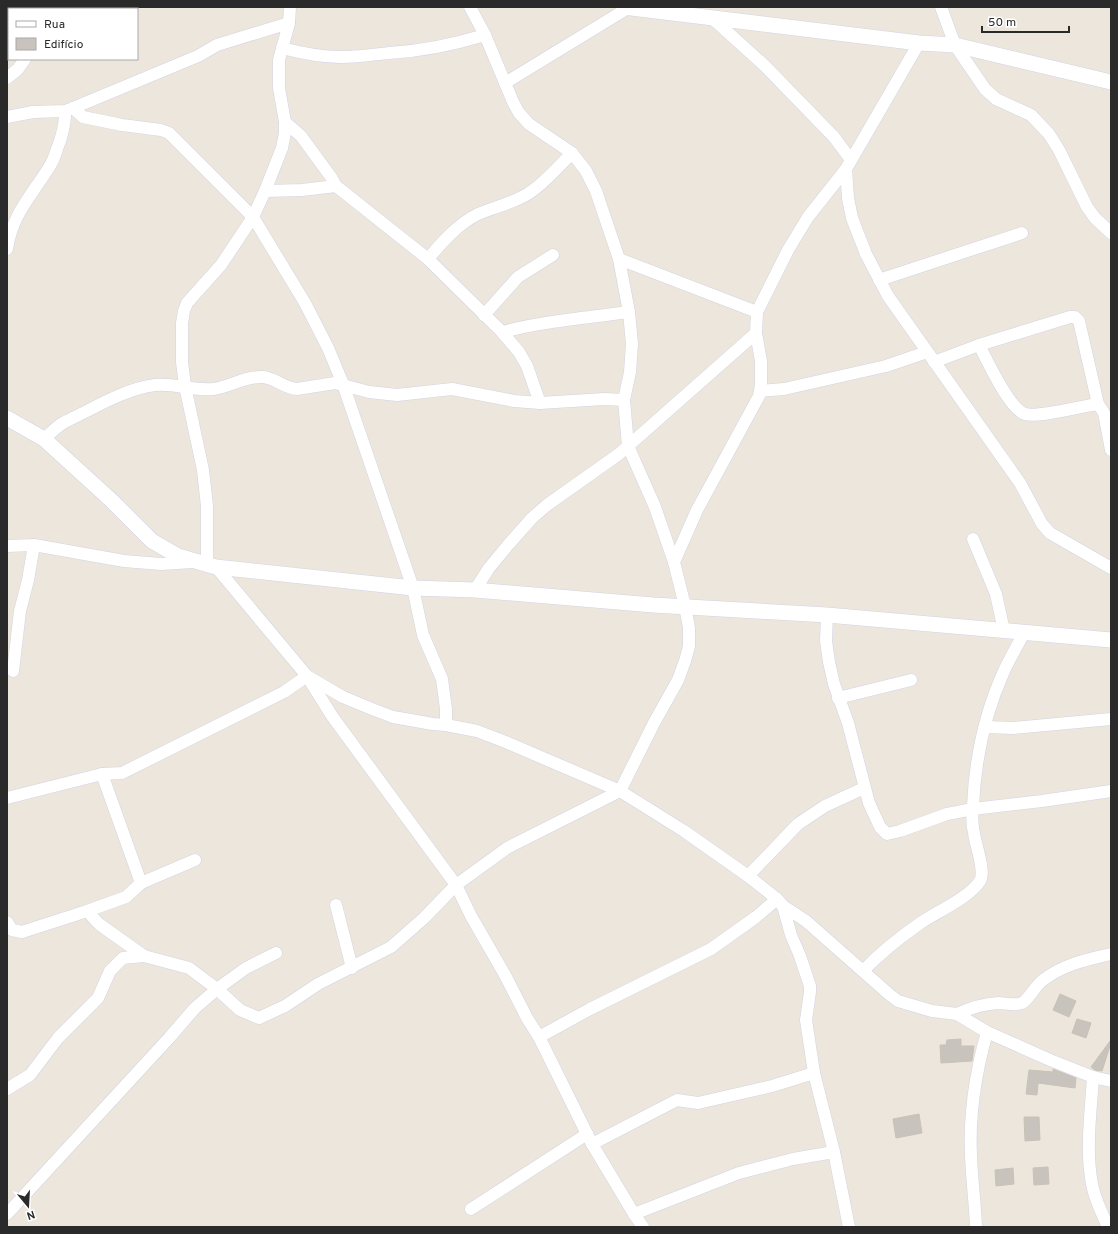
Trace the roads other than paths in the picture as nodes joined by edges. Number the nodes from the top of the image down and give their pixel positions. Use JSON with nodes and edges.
{"nodes":[{"id":1,"x":290,"y":7,"type":"edge"},
{"id":2,"x":470,"y":7,"type":"edge"},
{"id":3,"x":625,"y":7,"type":"edge"},
{"id":4,"x":941,"y":7,"type":"edge"},
{"id":5,"x":702,"y":14,"type":"edge"},
{"id":6,"x":289,"y":23,"type":"junction"},
{"id":7,"x":485,"y":35,"type":"junction"},
{"id":8,"x":919,"y":43,"type":"junction"},
{"id":9,"x":955,"y":45,"type":"junction"},
{"id":10,"x":282,"y":48,"type":"junction"},
{"id":11,"x":19,"y":62,"type":"edge"},
{"id":12,"x":7,"y":78,"type":"edge"},
{"id":13,"x":1111,"y":82,"type":"edge"},
{"id":14,"x":504,"y":83,"type":"junction"},
{"id":15,"x":69,"y":109,"type":"junction"},
{"id":16,"x":7,"y":116,"type":"edge"},
{"id":17,"x":285,"y":122,"type":"junction"},
{"id":18,"x":572,"y":153,"type":"junction"},
{"id":19,"x":848,"y":164,"type":"junction"},
{"id":20,"x":336,"y":186,"type":"junction"},
{"id":21,"x":266,"y":191,"type":"junction"},
{"id":22,"x":253,"y":217,"type":"junction"},
{"id":23,"x":1111,"y":232,"type":"edge"},
{"id":24,"x":1022,"y":233,"type":"dead end"},
{"id":25,"x":8,"y":234,"type":"edge"},
{"id":26,"x":7,"y":249,"type":"edge"},
{"id":27,"x":553,"y":255,"type":"dead end"},
{"id":28,"x":428,"y":259,"type":"junction"},
{"id":29,"x":619,"y":260,"type":"junction"},
{"id":30,"x":879,"y":280,"type":"junction"},
{"id":31,"x":629,"y":312,"type":"junction"},
{"id":32,"x":757,"y":312,"type":"junction"},
{"id":33,"x":484,"y":315,"type":"junction"},
{"id":34,"x":502,"y":332,"type":"junction"},
{"id":35,"x":756,"y":333,"type":"junction"},
{"id":36,"x":979,"y":345,"type":"junction"},
{"id":37,"x":931,"y":357,"type":"junction"},
{"id":38,"x":343,"y":384,"type":"junction"},
{"id":39,"x":185,"y":386,"type":"junction"},
{"id":40,"x":760,"y":391,"type":"junction"},
{"id":41,"x":624,"y":400,"type":"junction"},
{"id":42,"x":540,"y":403,"type":"junction"},
{"id":43,"x":1104,"y":410,"type":"edge"},
{"id":44,"x":7,"y":418,"type":"edge"},
{"id":45,"x":44,"y":439,"type":"junction"},
{"id":46,"x":628,"y":446,"type":"junction"},
{"id":47,"x":1111,"y":450,"type":"edge"},
{"id":48,"x":973,"y":539,"type":"dead end"},
{"id":49,"x":34,"y":545,"type":"junction"},
{"id":50,"x":7,"y":546,"type":"edge"},
{"id":51,"x":674,"y":562,"type":"junction"},
{"id":52,"x":206,"y":565,"type":"junction"},
{"id":53,"x":1111,"y":568,"type":"edge"},
{"id":54,"x":413,"y":588,"type":"junction"},
{"id":55,"x":475,"y":590,"type":"junction"},
{"id":56,"x":685,"y":606,"type":"junction"},
{"id":57,"x":827,"y":615,"type":"junction"},
{"id":58,"x":1004,"y":631,"type":"junction"},
{"id":59,"x":1024,"y":633,"type":"junction"},
{"id":60,"x":1111,"y":640,"type":"edge"},
{"id":61,"x":13,"y":672,"type":"dead end"},
{"id":62,"x":308,"y":676,"type":"junction"},
{"id":63,"x":911,"y":680,"type":"dead end"},
{"id":64,"x":838,"y":698,"type":"junction"},
{"id":65,"x":1111,"y":719,"type":"edge"},
{"id":66,"x":446,"y":724,"type":"junction"},
{"id":67,"x":985,"y":727,"type":"junction"},
{"id":68,"x":102,"y":774,"type":"junction"},
{"id":69,"x":864,"y":788,"type":"junction"},
{"id":70,"x":620,"y":791,"type":"junction"},
{"id":71,"x":1111,"y":791,"type":"edge"},
{"id":72,"x":7,"y":798,"type":"edge"},
{"id":73,"x":973,"y":809,"type":"junction"},
{"id":74,"x":195,"y":860,"type":"dead end"},
{"id":75,"x":748,"y":876,"type":"junction"},
{"id":76,"x":141,"y":883,"type":"junction"},
{"id":77,"x":456,"y":885,"type":"junction"},
{"id":78,"x":780,"y":903,"type":"junction"},
{"id":79,"x":336,"y":906,"type":"dead end"},
{"id":80,"x":87,"y":911,"type":"junction"},
{"id":81,"x":7,"y":922,"type":"edge"},
{"id":82,"x":276,"y":953,"type":"dead end"},
{"id":83,"x":1111,"y":954,"type":"edge"},
{"id":84,"x":144,"y":956,"type":"junction"},
{"id":85,"x":352,"y":968,"type":"junction"},
{"id":86,"x":863,"y":970,"type":"junction"},
{"id":87,"x":217,"y":989,"type":"junction"},
{"id":88,"x":957,"y":1014,"type":"junction"},
{"id":89,"x":988,"y":1032,"type":"junction"},
{"id":90,"x":539,"y":1037,"type":"junction"},
{"id":91,"x":814,"y":1074,"type":"junction"},
{"id":92,"x":1093,"y":1077,"type":"junction"},
{"id":93,"x":1111,"y":1081,"type":"edge"},
{"id":94,"x":7,"y":1089,"type":"edge"},
{"id":95,"x":590,"y":1139,"type":"junction"},
{"id":96,"x":834,"y":1152,"type":"junction"},
{"id":97,"x":471,"y":1209,"type":"dead end"},
{"id":98,"x":7,"y":1214,"type":"edge"},
{"id":99,"x":634,"y":1214,"type":"junction"},
{"id":100,"x":643,"y":1227,"type":"edge"},
{"id":101,"x":849,"y":1227,"type":"edge"},
{"id":102,"x":976,"y":1227,"type":"edge"},
{"id":103,"x":1108,"y":1227,"type":"edge"}],
"edges":[{"from":1,"to":6,"type":"street"},
{"from":2,"to":7,"type":"street"},
{"from":3,"to":5,"type":"street"},
{"from":3,"to":14,"type":"street"},
{"from":4,"to":9,"type":"street"},
{"from":5,"to":8,"type":"street"},
{"from":5,"to":19,"type":"street"},
{"from":6,"to":10,"type":"street"},
{"from":6,"to":15,"type":"street"},
{"from":7,"to":10,"type":"street"},
{"from":7,"to":14,"type":"street"},
{"from":8,"to":9,"type":"street"},
{"from":8,"to":19,"type":"street"},
{"from":9,"to":13,"type":"street"},
{"from":9,"to":23,"type":"street"},
{"from":10,"to":17,"type":"street"},
{"from":11,"to":12,"type":"street"},
{"from":14,"to":18,"type":"street"},
{"from":15,"to":16,"type":"street"},
{"from":15,"to":22,"type":"street"},
{"from":15,"to":25,"type":"street"},
{"from":17,"to":20,"type":"street"},
{"from":17,"to":21,"type":"street"},
{"from":18,"to":28,"type":"street"},
{"from":18,"to":29,"type":"street"},
{"from":19,"to":30,"type":"street"},
{"from":19,"to":32,"type":"street"},
{"from":20,"to":21,"type":"street"},
{"from":20,"to":28,"type":"street"},
{"from":21,"to":22,"type":"street"},
{"from":22,"to":38,"type":"street"},
{"from":22,"to":39,"type":"street"},
{"from":24,"to":30,"type":"street"},
{"from":25,"to":26,"type":"street"},
{"from":27,"to":33,"type":"street"},
{"from":28,"to":33,"type":"street"},
{"from":29,"to":31,"type":"street"},
{"from":29,"to":32,"type":"street"},
{"from":30,"to":37,"type":"street"},
{"from":31,"to":34,"type":"street"},
{"from":31,"to":41,"type":"street"},
{"from":32,"to":35,"type":"street"},
{"from":33,"to":34,"type":"street"},
{"from":34,"to":42,"type":"street"},
{"from":35,"to":40,"type":"street"},
{"from":35,"to":46,"type":"street"},
{"from":36,"to":37,"type":"street"},
{"from":36,"to":43,"type":"street"},
{"from":36,"to":43,"type":"street"},
{"from":37,"to":40,"type":"street"},
{"from":37,"to":53,"type":"street"},
{"from":38,"to":39,"type":"street"},
{"from":38,"to":42,"type":"street"},
{"from":38,"to":54,"type":"street"},
{"from":39,"to":45,"type":"street"},
{"from":39,"to":52,"type":"street"},
{"from":40,"to":51,"type":"street"},
{"from":41,"to":42,"type":"street"},
{"from":41,"to":46,"type":"street"},
{"from":43,"to":47,"type":"street"},
{"from":44,"to":45,"type":"street"},
{"from":45,"to":52,"type":"street"},
{"from":46,"to":51,"type":"street"},
{"from":46,"to":55,"type":"street"},
{"from":48,"to":58,"type":"street"},
{"from":49,"to":50,"type":"street"},
{"from":49,"to":52,"type":"street"},
{"from":49,"to":61,"type":"street"},
{"from":51,"to":56,"type":"street"},
{"from":52,"to":54,"type":"street"},
{"from":52,"to":62,"type":"street"},
{"from":54,"to":55,"type":"street"},
{"from":54,"to":66,"type":"street"},
{"from":55,"to":56,"type":"street"},
{"from":56,"to":57,"type":"street"},
{"from":56,"to":70,"type":"street"},
{"from":57,"to":58,"type":"street"},
{"from":57,"to":64,"type":"street"},
{"from":58,"to":59,"type":"street"},
{"from":59,"to":60,"type":"street"},
{"from":59,"to":67,"type":"street"},
{"from":62,"to":66,"type":"street"},
{"from":62,"to":68,"type":"street"},
{"from":62,"to":77,"type":"street"},
{"from":63,"to":64,"type":"street"},
{"from":64,"to":69,"type":"street"},
{"from":65,"to":67,"type":"street"},
{"from":66,"to":70,"type":"street"},
{"from":67,"to":73,"type":"street"},
{"from":68,"to":72,"type":"street"},
{"from":68,"to":76,"type":"street"},
{"from":69,"to":73,"type":"street"},
{"from":69,"to":75,"type":"street"},
{"from":70,"to":75,"type":"street"},
{"from":70,"to":77,"type":"street"},
{"from":71,"to":73,"type":"street"},
{"from":73,"to":86,"type":"street"},
{"from":74,"to":76,"type":"street"},
{"from":75,"to":78,"type":"street"},
{"from":76,"to":80,"type":"street"},
{"from":77,"to":85,"type":"street"},
{"from":77,"to":90,"type":"street"},
{"from":78,"to":86,"type":"street"},
{"from":78,"to":90,"type":"street"},
{"from":78,"to":91,"type":"street"},
{"from":79,"to":85,"type":"street"},
{"from":80,"to":81,"type":"street"},
{"from":80,"to":84,"type":"street"},
{"from":82,"to":87,"type":"street"},
{"from":83,"to":88,"type":"street"},
{"from":84,"to":87,"type":"street"},
{"from":84,"to":94,"type":"street"},
{"from":85,"to":87,"type":"street"},
{"from":86,"to":88,"type":"street"},
{"from":87,"to":98,"type":"street"},
{"from":88,"to":89,"type":"street"},
{"from":89,"to":92,"type":"street"},
{"from":89,"to":102,"type":"street"},
{"from":90,"to":95,"type":"street"},
{"from":91,"to":95,"type":"street"},
{"from":91,"to":96,"type":"street"},
{"from":92,"to":93,"type":"street"},
{"from":92,"to":103,"type":"street"},
{"from":95,"to":97,"type":"street"},
{"from":95,"to":99,"type":"street"},
{"from":96,"to":99,"type":"street"},
{"from":96,"to":101,"type":"street"},
{"from":99,"to":100,"type":"street"}]}
